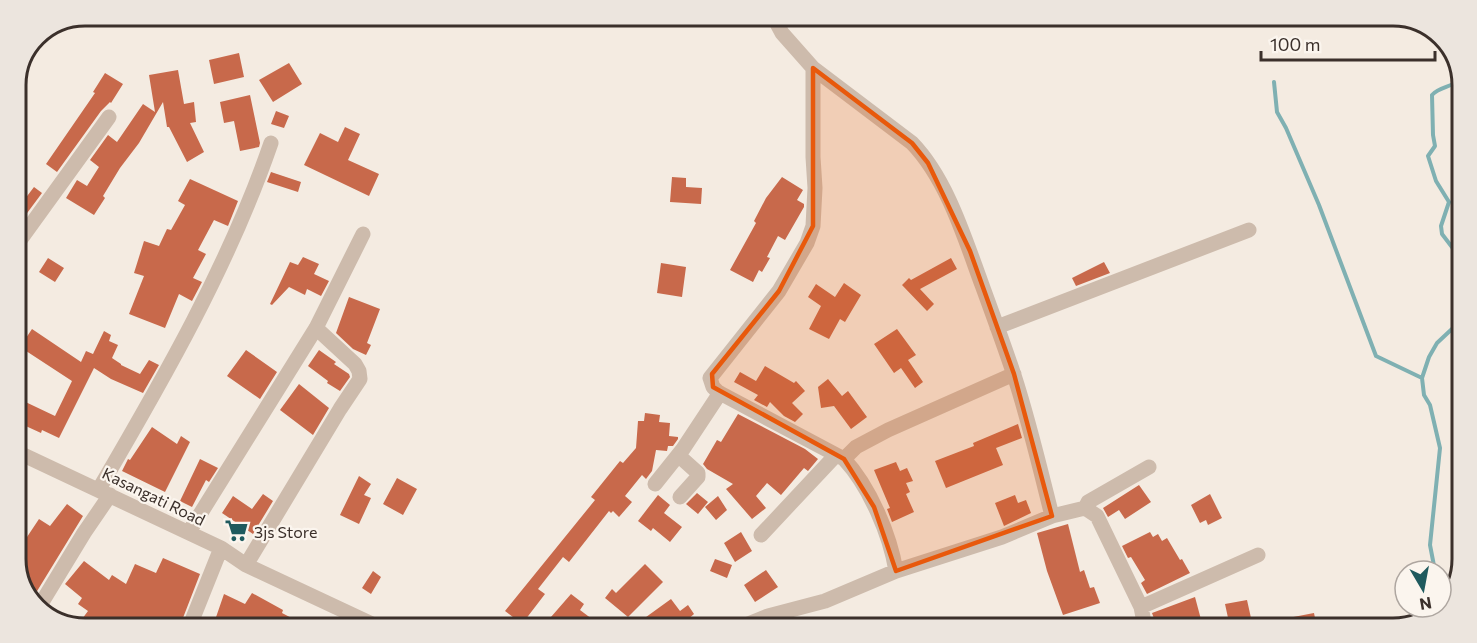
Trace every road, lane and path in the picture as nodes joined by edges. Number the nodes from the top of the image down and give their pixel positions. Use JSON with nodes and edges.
{"nodes":[{"id":1,"x":778,"y":26,"type":"edge"},
{"id":2,"x":813,"y":68,"type":"junction"},
{"id":3,"x":109,"y":117,"type":"dead end"},
{"id":4,"x":271,"y":143,"type":"dead end"},
{"id":5,"x":1249,"y":230,"type":"dead end"},
{"id":6,"x":26,"y":232,"type":"edge"},
{"id":7,"x":363,"y":234,"type":"dead end"},
{"id":8,"x":997,"y":327,"type":"junction"},
{"id":9,"x":316,"y":328,"type":"junction"},
{"id":10,"x":1014,"y":374,"type":"junction"},
{"id":11,"x":720,"y":393,"type":"junction"},
{"id":12,"x":678,"y":455,"type":"junction"},
{"id":13,"x":26,"y":456,"type":"edge"},
{"id":14,"x":840,"y":457,"type":"junction"},
{"id":15,"x":1149,"y":467,"type":"dead end"},
{"id":16,"x":655,"y":483,"type":"dead end"},
{"id":17,"x":105,"y":492,"type":"junction"},
{"id":18,"x":680,"y":497,"type":"dead end"},
{"id":19,"x":1085,"y":508,"type":"junction"},
{"id":20,"x":1052,"y":516,"type":"junction"},
{"id":21,"x":189,"y":532,"type":"junction"},
{"id":22,"x":761,"y":535,"type":"dead end"},
{"id":23,"x":221,"y":548,"type":"junction"},
{"id":24,"x":1258,"y":555,"type":"dead end"},
{"id":25,"x":246,"y":565,"type":"junction"},
{"id":26,"x":896,"y":571,"type":"junction"},
{"id":27,"x":43,"y":600,"type":"edge"},
{"id":28,"x":1141,"y":606,"type":"junction"},
{"id":29,"x":192,"y":618,"type":"edge"},
{"id":30,"x":359,"y":618,"type":"edge"},
{"id":31,"x":784,"y":618,"type":"edge"},
{"id":32,"x":1143,"y":618,"type":"edge"}],
"edges":[{"from":1,"to":2,"type":"street"},
{"from":2,"to":8,"type":"street"},
{"from":2,"to":11,"type":"street"},
{"from":3,"to":6,"type":"street"},
{"from":4,"to":17,"type":"street"},
{"from":5,"to":8,"type":"street"},
{"from":7,"to":9,"type":"street"},
{"from":8,"to":10,"type":"street"},
{"from":9,"to":21,"type":"street"},
{"from":9,"to":25,"type":"street"},
{"from":10,"to":14,"type":"street"},
{"from":10,"to":20,"type":"street"},
{"from":11,"to":12,"type":"street"},
{"from":11,"to":14,"type":"street"},
{"from":12,"to":16,"type":"street"},
{"from":12,"to":18,"type":"street"},
{"from":13,"to":17,"type":"street","name":"Kasangati Road"},
{"from":14,"to":22,"type":"street"},
{"from":14,"to":26,"type":"street"},
{"from":15,"to":19,"type":"street"},
{"from":17,"to":21,"type":"street","name":"Kasangati Road"},
{"from":17,"to":27,"type":"street"},
{"from":19,"to":20,"type":"street"},
{"from":19,"to":28,"type":"street"},
{"from":20,"to":26,"type":"street"},
{"from":21,"to":23,"type":"street","name":"Kasangati Road"},
{"from":23,"to":25,"type":"street","name":"Kasangati Road"},
{"from":23,"to":29,"type":"street"},
{"from":24,"to":28,"type":"street"},
{"from":25,"to":30,"type":"street","name":"Kasangati Road"},
{"from":26,"to":31,"type":"street"},
{"from":28,"to":32,"type":"street"}]}
